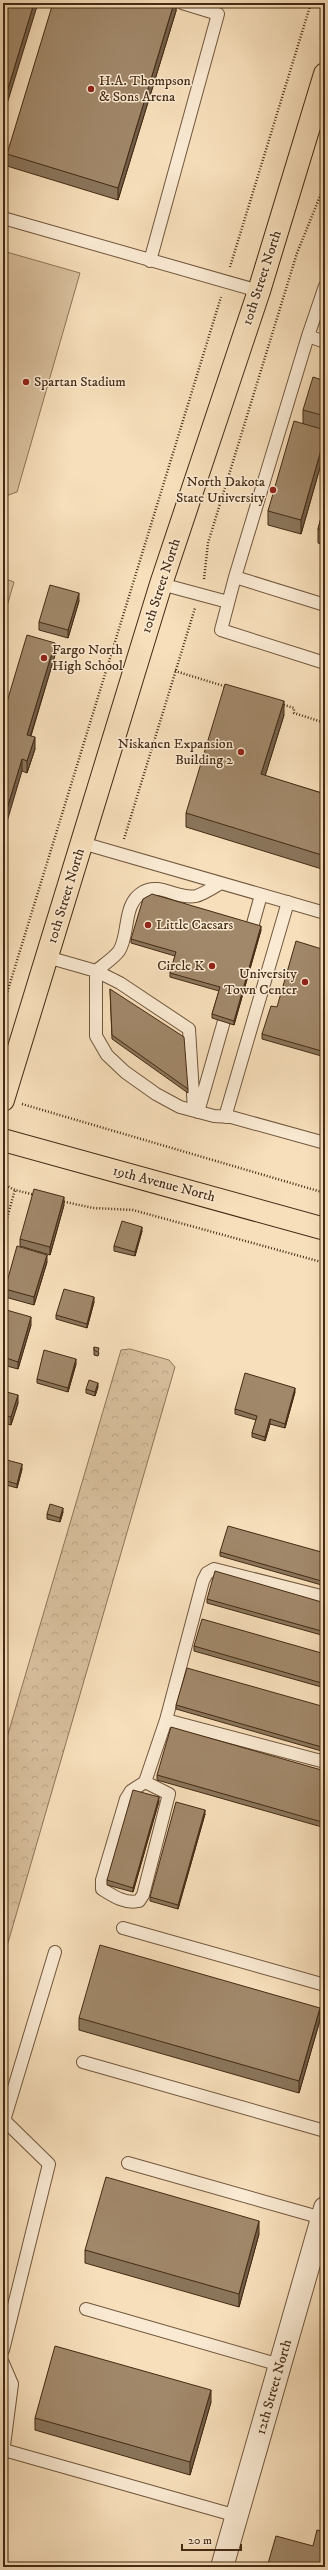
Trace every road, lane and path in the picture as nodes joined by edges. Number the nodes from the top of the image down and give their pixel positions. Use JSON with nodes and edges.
{"nodes":[{"id":1,"x":182,"y":3,"type":"edge"},
{"id":2,"x":311,"y":3,"type":"edge"},
{"id":3,"x":325,"y":74,"type":"edge"},
{"id":4,"x":325,"y":184,"type":"edge"},
{"id":5,"x":3,"y":218,"type":"edge"},
{"id":6,"x":150,"y":261,"type":"junction"},
{"id":7,"x":225,"y":282,"type":"junction"},
{"id":8,"x":325,"y":286,"type":"edge"},
{"id":9,"x":259,"y":290,"type":"junction"},
{"id":10,"x":308,"y":336,"type":"junction"},
{"id":11,"x":325,"y":342,"type":"edge"},
{"id":12,"x":235,"y":577,"type":"junction"},
{"id":13,"x":161,"y":584,"type":"junction"},
{"id":14,"x":199,"y":594,"type":"junction"},
{"id":15,"x":228,"y":602,"type":"junction"},
{"id":16,"x":325,"y":605,"type":"edge"},
{"id":17,"x":325,"y":663,"type":"edge"},
{"id":18,"x":175,"y":670,"type":"junction"},
{"id":19,"x":235,"y":689,"type":"edge"},
{"id":20,"x":280,"y":704,"type":"edge"},
{"id":21,"x":325,"y":723,"type":"edge"},
{"id":22,"x":82,"y":843,"type":"junction"},
{"id":23,"x":120,"y":854,"type":"junction"},
{"id":24,"x":221,"y":883,"type":"junction"},
{"id":25,"x":261,"y":894,"type":"junction"},
{"id":26,"x":288,"y":902,"type":"junction"},
{"id":27,"x":325,"y":913,"type":"edge"},
{"id":28,"x":246,"y":949,"type":"edge"},
{"id":29,"x":47,"y":957,"type":"junction"},
{"id":30,"x":96,"y":972,"type":"junction"},
{"id":31,"x":233,"y":993,"type":"edge"},
{"id":32,"x":3,"y":1006,"type":"edge"},
{"id":33,"x":9,"y":1102,"type":"edge"},
{"id":34,"x":196,"y":1111,"type":"junction"},
{"id":35,"x":225,"y":1117,"type":"junction"},
{"id":36,"x":3,"y":1140,"type":"edge"},
{"id":37,"x":325,"y":1143,"type":"edge"},
{"id":38,"x":3,"y":1184,"type":"edge"},
{"id":39,"x":15,"y":1190,"type":"junction"},
{"id":40,"x":325,"y":1194,"type":"edge"},
{"id":41,"x":38,"y":1196,"type":"edge"},
{"id":42,"x":54,"y":1199,"type":"edge"},
{"id":43,"x":325,"y":1229,"type":"edge"},
{"id":44,"x":3,"y":1232,"type":"edge"},
{"id":45,"x":325,"y":1263,"type":"edge"},
{"id":46,"x":325,"y":1597,"type":"edge"},
{"id":47,"x":166,"y":1720,"type":"junction"},
{"id":48,"x":325,"y":1762,"type":"edge"},
{"id":49,"x":145,"y":1782,"type":"junction"},
{"id":50,"x":123,"y":1928,"type":"dead end"},
{"id":51,"x":55,"y":1952,"type":"dead end"},
{"id":52,"x":325,"y":1985,"type":"edge"},
{"id":53,"x":83,"y":2062,"type":"dead end"},
{"id":54,"x":4,"y":2122,"type":"edge"},
{"id":55,"x":325,"y":2131,"type":"edge"},
{"id":56,"x":128,"y":2163,"type":"dead end"},
{"id":57,"x":324,"y":2213,"type":"edge"},
{"id":58,"x":86,"y":2309,"type":"dead end"},
{"id":59,"x":3,"y":2350,"type":"edge"},
{"id":60,"x":3,"y":2363,"type":"edge"},
{"id":61,"x":280,"y":2365,"type":"junction"},
{"id":62,"x":3,"y":2451,"type":"edge"},
{"id":63,"x":237,"y":2516,"type":"junction"},
{"id":64,"x":222,"y":2567,"type":"edge"}],
"edges":[{"from":1,"to":6,"type":"lane"},
{"from":2,"to":7,"type":"path"},
{"from":3,"to":9,"type":"main road","name":"10th Street North"},
{"from":4,"to":14,"type":"path"},
{"from":5,"to":6,"type":"lane"},
{"from":6,"to":7,"type":"lane"},
{"from":7,"to":9,"type":"lane"},
{"from":7,"to":32,"type":"path"},
{"from":8,"to":10,"type":"lane"},
{"from":9,"to":13,"type":"main road","name":"10th Street North"},
{"from":10,"to":11,"type":"lane"},
{"from":10,"to":12,"type":"lane"},
{"from":12,"to":15,"type":"lane"},
{"from":12,"to":16,"type":"lane"},
{"from":13,"to":14,"type":"lane"},
{"from":13,"to":22,"type":"main road","name":"10th Street North"},
{"from":14,"to":15,"type":"lane"},
{"from":14,"to":18,"type":"path"},
{"from":15,"to":17,"type":"lane"},
{"from":18,"to":19,"type":"path"},
{"from":18,"to":23,"type":"path"},
{"from":20,"to":21,"type":"path"},
{"from":22,"to":23,"type":"lane"},
{"from":22,"to":29,"type":"main road","name":"10th Street North"},
{"from":23,"to":24,"type":"lane"},
{"from":24,"to":25,"type":"lane"},
{"from":24,"to":30,"type":"lane"},
{"from":25,"to":26,"type":"lane"},
{"from":25,"to":28,"type":"lane"},
{"from":26,"to":27,"type":"lane"},
{"from":26,"to":35,"type":"lane"},
{"from":29,"to":30,"type":"lane"},
{"from":29,"to":33,"type":"main road","name":"10th Street North"},
{"from":30,"to":34,"type":"lane"},
{"from":30,"to":34,"type":"lane"},
{"from":31,"to":34,"type":"lane"},
{"from":33,"to":40,"type":"path"},
{"from":34,"to":35,"type":"lane"},
{"from":35,"to":37,"type":"lane"},
{"from":36,"to":43,"type":"main road","name":"19th Avenue North"},
{"from":38,"to":39,"type":"path"},
{"from":39,"to":41,"type":"path"},
{"from":39,"to":44,"type":"path"},
{"from":42,"to":45,"type":"path"},
{"from":46,"to":47,"type":"lane"},
{"from":47,"to":48,"type":"lane"},
{"from":47,"to":49,"type":"lane"},
{"from":49,"to":49,"type":"lane"},
{"from":50,"to":52,"type":"lane"},
{"from":51,"to":54,"type":"lane"},
{"from":53,"to":55,"type":"lane"},
{"from":54,"to":59,"type":"lane"},
{"from":56,"to":57,"type":"lane"},
{"from":57,"to":61,"type":"street","name":"12th Street North"},
{"from":58,"to":61,"type":"lane"},
{"from":60,"to":62,"type":"lane"},
{"from":61,"to":63,"type":"street","name":"12th Street North"},
{"from":62,"to":63,"type":"lane"},
{"from":63,"to":64,"type":"street","name":"12th Street North"}]}
